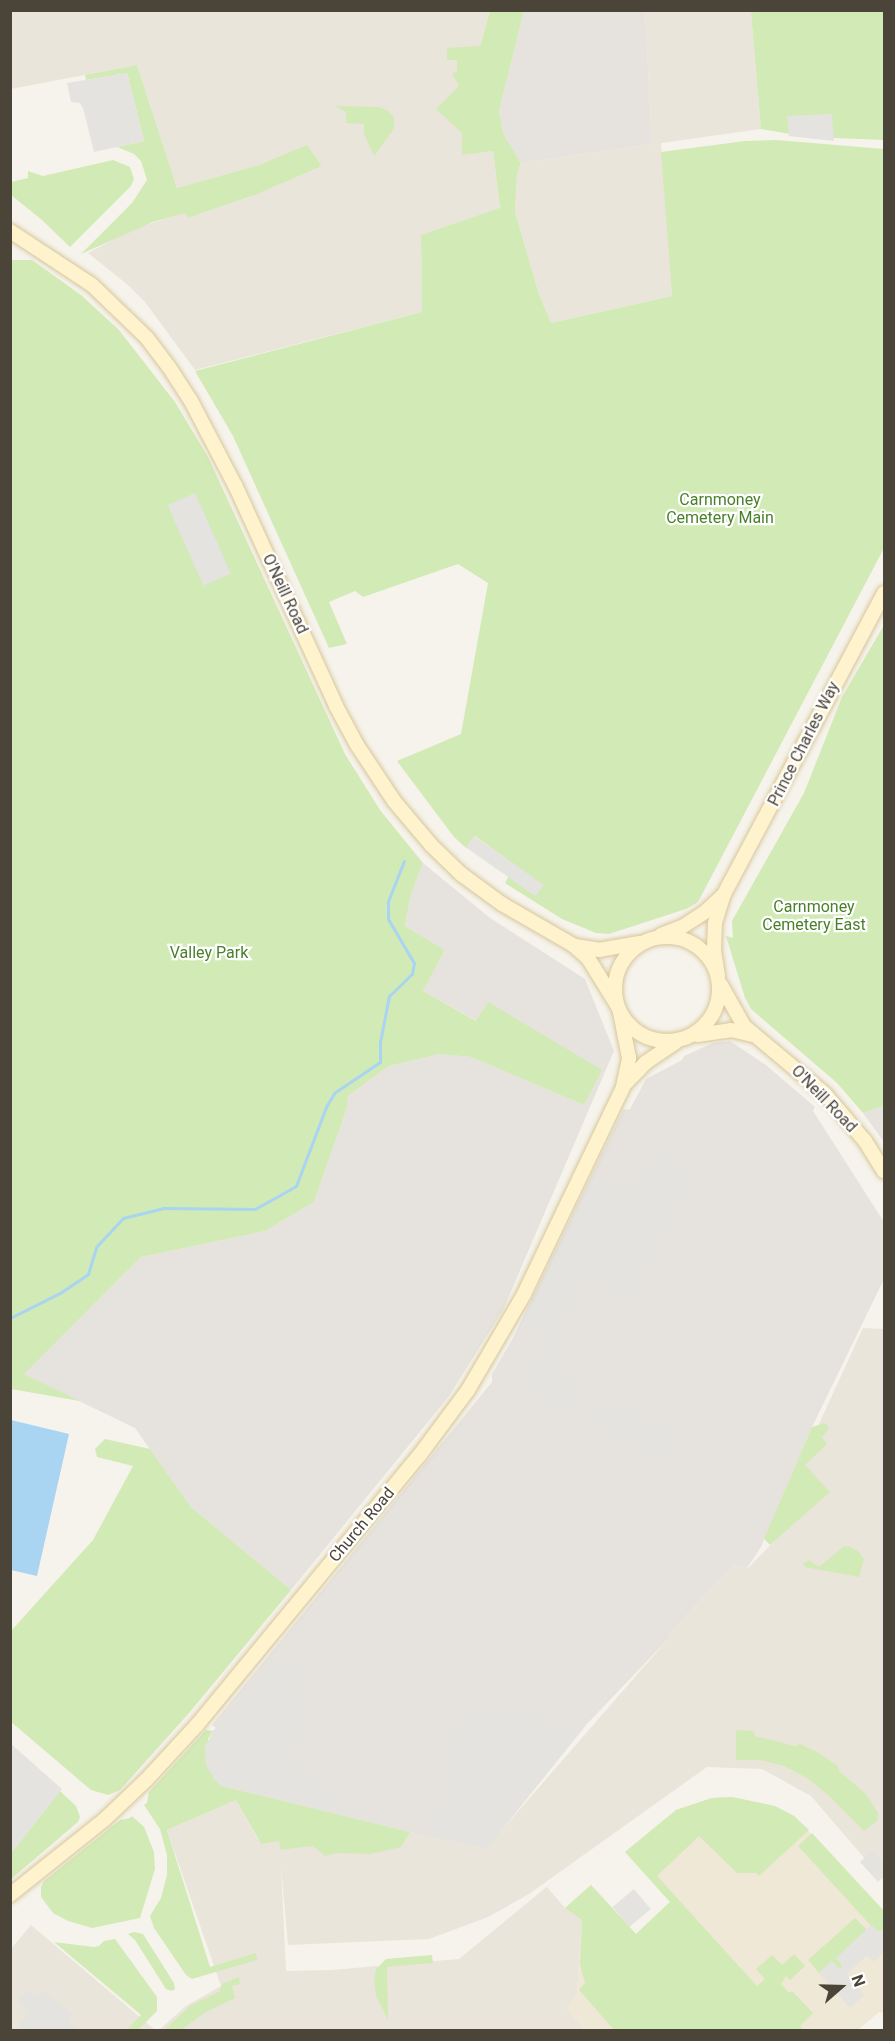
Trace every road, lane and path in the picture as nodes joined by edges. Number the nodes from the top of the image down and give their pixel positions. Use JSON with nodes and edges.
{"nodes":[{"id":1,"x":10,"y":231,"type":"edge"},
{"id":2,"x":885,"y":594,"type":"edge"},
{"id":3,"x":724,"y":894,"type":"junction"},
{"id":4,"x":650,"y":940,"type":"junction"},
{"id":5,"x":573,"y":945,"type":"junction"},
{"id":6,"x":718,"y":976,"type":"junction"},
{"id":7,"x":619,"y":1009,"type":"junction"},
{"id":8,"x":754,"y":1035,"type":"junction"},
{"id":9,"x":684,"y":1039,"type":"junction"},
{"id":10,"x":623,"y":1087,"type":"junction"},
{"id":11,"x":885,"y":1171,"type":"edge"},
{"id":12,"x":10,"y":1895,"type":"edge"}],
"edges":[{"from":1,"to":5,"type":"main road","name":"O'Neill Road"},
{"from":2,"to":3,"type":"main road","name":"Prince Charles Way"},
{"from":3,"to":4,"type":"main road","name":"Prince Charles Way"},
{"from":3,"to":6,"type":"main road","name":"Prince Charles Way"},
{"from":4,"to":5,"type":"main road","name":"O'Neill Road"},
{"from":4,"to":6,"type":"main road"},
{"from":4,"to":7,"type":"main road"},
{"from":5,"to":7,"type":"main road","name":"O'Neill Road"},
{"from":6,"to":8,"type":"main road","name":"O'Neill Road"},
{"from":6,"to":9,"type":"main road"},
{"from":7,"to":9,"type":"main road"},
{"from":7,"to":10,"type":"main road","name":"Church Road"},
{"from":8,"to":9,"type":"main road"},
{"from":8,"to":11,"type":"main road","name":"O'Neill Road"},
{"from":9,"to":10,"type":"main road","name":"Church Road"},
{"from":10,"to":12,"type":"main road","name":"Church Road"}]}
